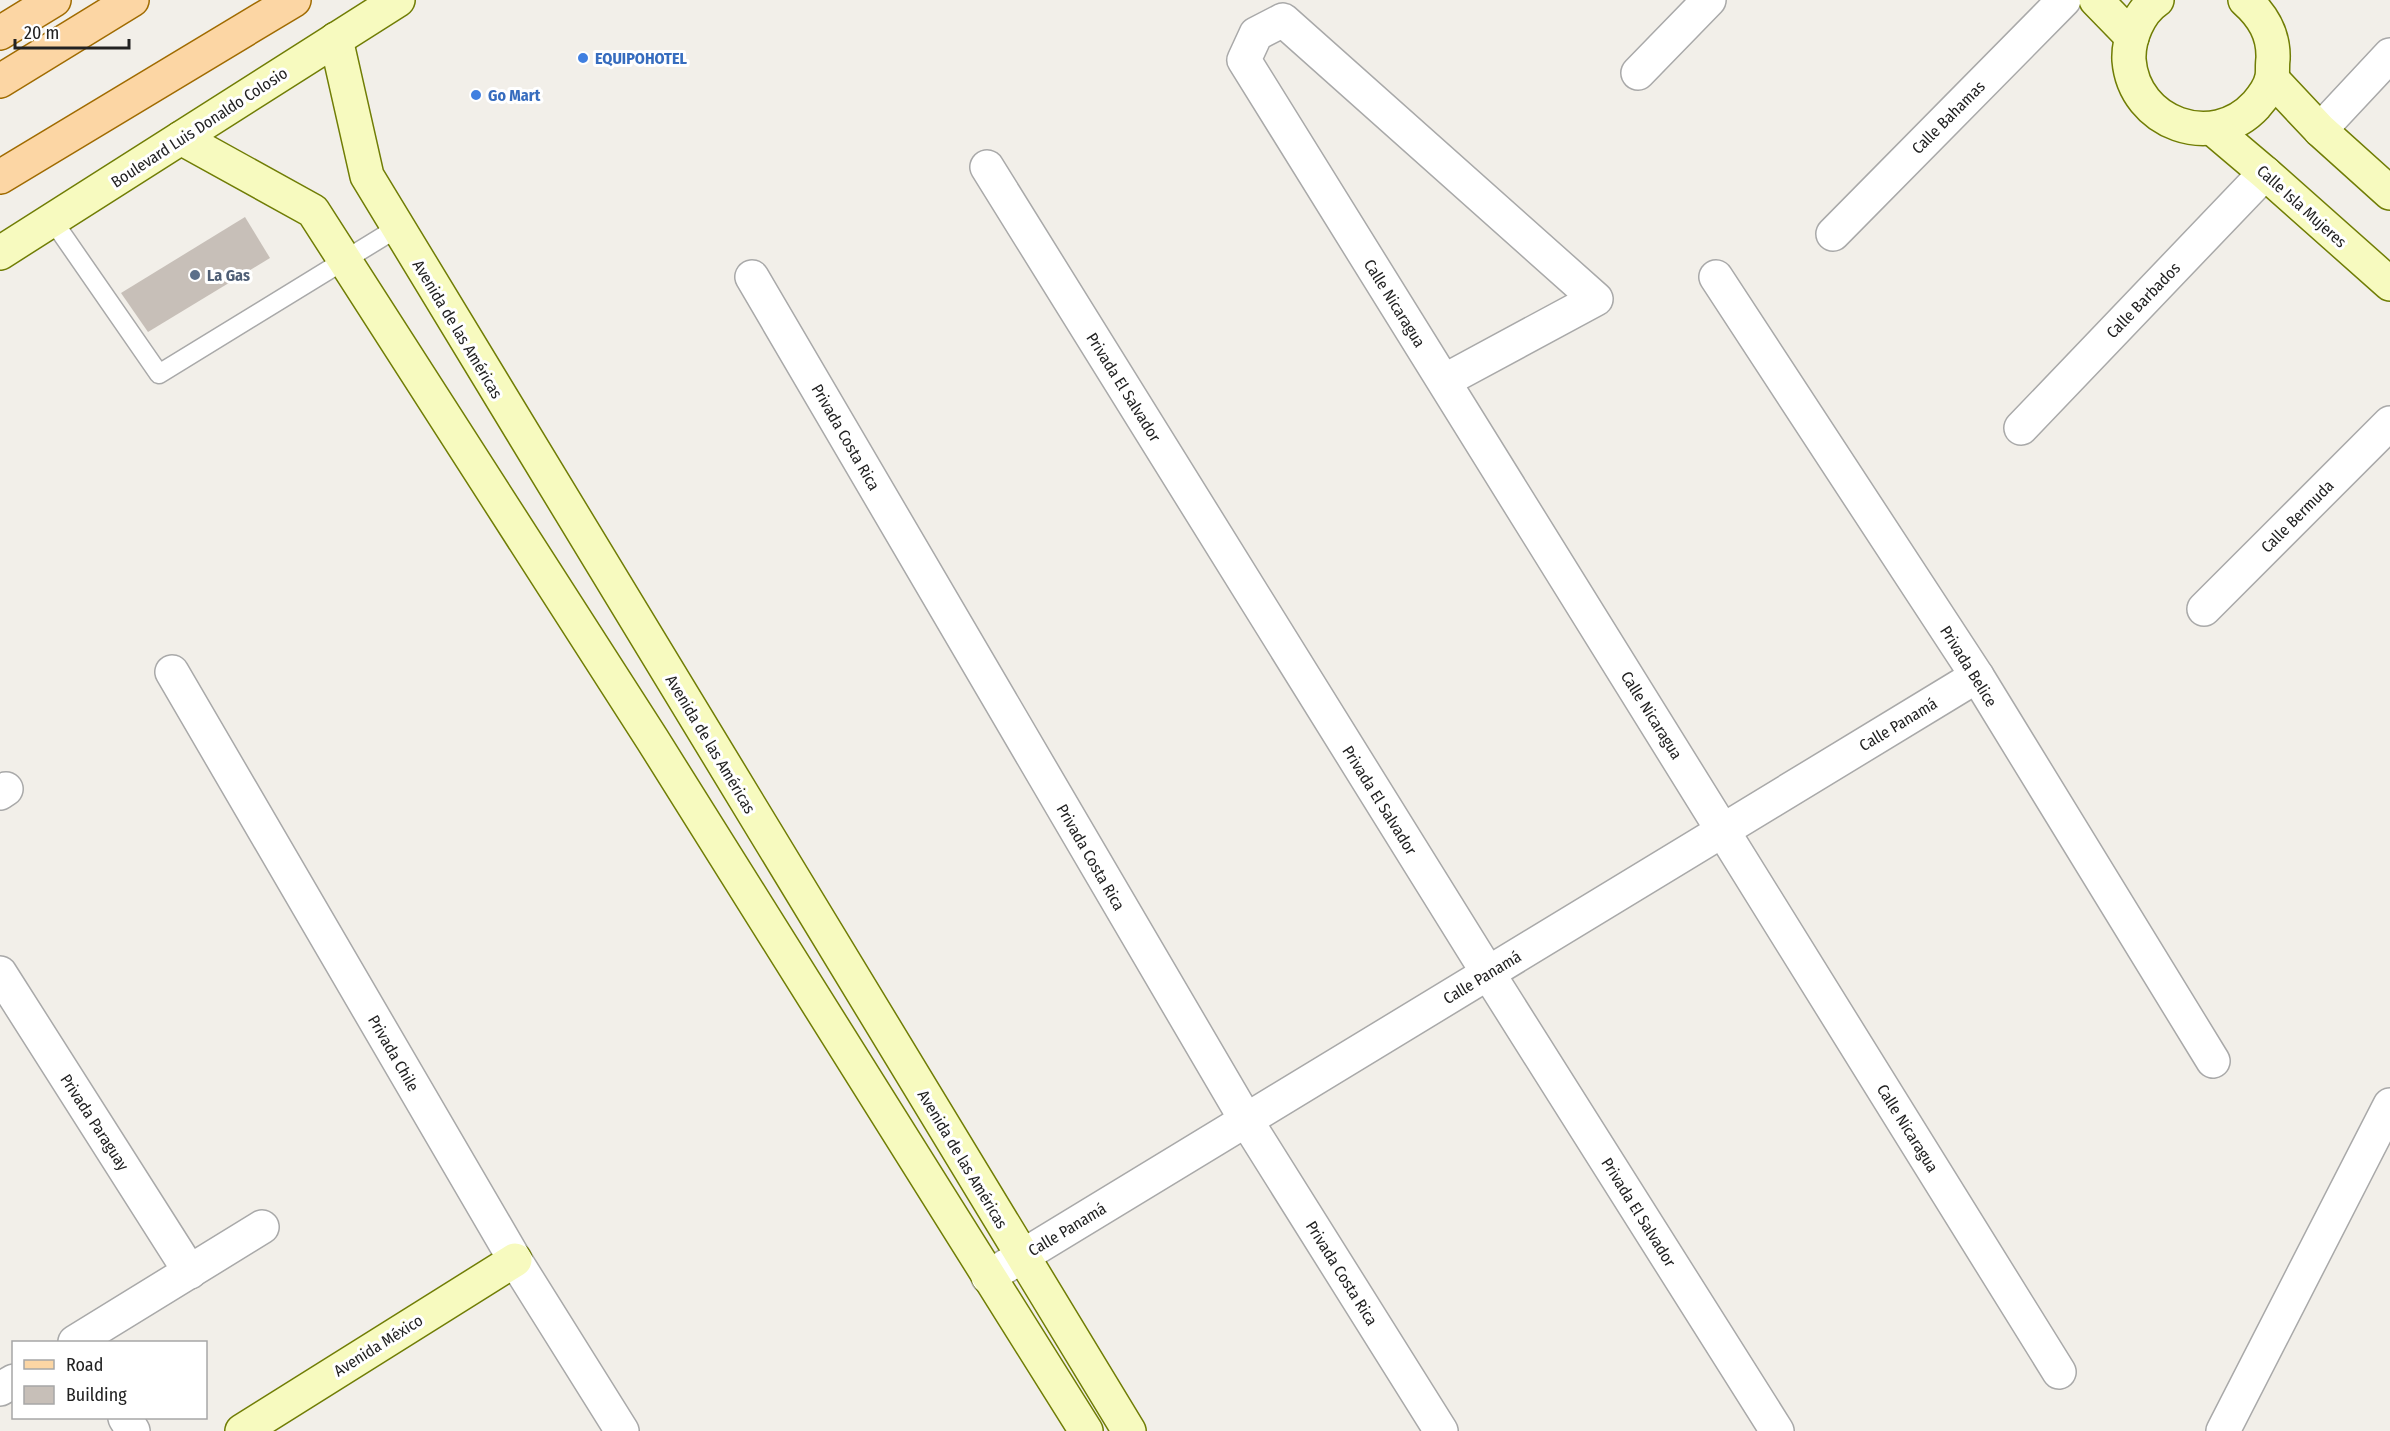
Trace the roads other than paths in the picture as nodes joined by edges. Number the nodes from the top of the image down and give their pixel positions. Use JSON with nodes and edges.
{"nodes":[{"id":1,"x":54,"y":0,"type":"edge"},
{"id":2,"x":132,"y":0,"type":"edge"},
{"id":3,"x":294,"y":0,"type":"edge"},
{"id":4,"x":398,"y":0,"type":"edge"},
{"id":5,"x":1709,"y":0,"type":"edge"},
{"id":6,"x":2064,"y":0,"type":"edge"},
{"id":7,"x":2096,"y":0,"type":"edge"},
{"id":8,"x":2157,"y":0,"type":"edge"},
{"id":9,"x":2245,"y":0,"type":"edge"},
{"id":10,"x":0,"y":33,"type":"edge"},
{"id":11,"x":2132,"y":37,"type":"junction"},
{"id":12,"x":336,"y":39,"type":"junction"},
{"id":13,"x":2390,"y":55,"type":"edge"},
{"id":14,"x":1638,"y":73,"type":"dead end"},
{"id":15,"x":2272,"y":79,"type":"junction"},
{"id":16,"x":0,"y":81,"type":"edge"},
{"id":17,"x":2213,"y":129,"type":"junction"},
{"id":18,"x":2320,"y":130,"type":"junction"},
{"id":19,"x":181,"y":138,"type":"junction"},
{"id":20,"x":987,"y":167,"type":"dead end"},
{"id":21,"x":2265,"y":172,"type":"junction"},
{"id":22,"x":0,"y":177,"type":"edge"},
{"id":23,"x":2390,"y":193,"type":"edge"},
{"id":24,"x":53,"y":221,"type":"junction"},
{"id":25,"x":397,"y":228,"type":"junction"},
{"id":26,"x":1833,"y":234,"type":"dead end"},
{"id":27,"x":0,"y":253,"type":"edge"},
{"id":28,"x":343,"y":259,"type":"junction"},
{"id":29,"x":752,"y":277,"type":"dead end"},
{"id":30,"x":1716,"y":277,"type":"dead end"},
{"id":31,"x":2390,"y":284,"type":"edge"},
{"id":32,"x":1444,"y":381,"type":"junction"},
{"id":33,"x":2390,"y":423,"type":"edge"},
{"id":34,"x":2021,"y":428,"type":"dead end"},
{"id":35,"x":2204,"y":609,"type":"dead end"},
{"id":36,"x":172,"y":672,"type":"dead end"},
{"id":37,"x":1977,"y":676,"type":"junction"},
{"id":38,"x":695,"y":716,"type":"junction"},
{"id":39,"x":652,"y":740,"type":"junction"},
{"id":40,"x":1724,"y":830,"type":"junction"},
{"id":41,"x":0,"y":973,"type":"edge"},
{"id":42,"x":1488,"y":973,"type":"junction"},
{"id":43,"x":2212,"y":1061,"type":"dead end"},
{"id":44,"x":2390,"y":1106,"type":"edge"},
{"id":45,"x":1246,"y":1120,"type":"junction"},
{"id":46,"x":262,"y":1227,"type":"dead end"},
{"id":47,"x":1022,"y":1256,"type":"junction"},
{"id":48,"x":515,"y":1260,"type":"junction"},
{"id":49,"x":190,"y":1272,"type":"junction"},
{"id":50,"x":988,"y":1276,"type":"junction"},
{"id":51,"x":80,"y":1341,"type":"edge"},
{"id":52,"x":2059,"y":1372,"type":"dead end"},
{"id":53,"x":242,"y":1431,"type":"edge"},
{"id":54,"x":622,"y":1431,"type":"edge"},
{"id":55,"x":1086,"y":1431,"type":"edge"},
{"id":56,"x":1129,"y":1431,"type":"edge"},
{"id":57,"x":1441,"y":1431,"type":"edge"},
{"id":58,"x":1777,"y":1431,"type":"edge"},
{"id":59,"x":2223,"y":1431,"type":"edge"}],
"edges":[{"from":1,"to":10,"type":"main road"},
{"from":2,"to":16,"type":"main road"},
{"from":3,"to":22,"type":"main road"},
{"from":4,"to":12,"type":"street","name":"Boulevard Luis Donaldo Colosio"},
{"from":5,"to":14,"type":"street"},
{"from":6,"to":26,"type":"street","name":"Calle Bahamas"},
{"from":7,"to":11,"type":"street"},
{"from":8,"to":11,"type":"street"},
{"from":9,"to":15,"type":"street"},
{"from":11,"to":17,"type":"street"},
{"from":12,"to":19,"type":"street","name":"Boulevard Luis Donaldo Colosio"},
{"from":12,"to":25,"type":"street","name":"Avenida de las Américas"},
{"from":13,"to":18,"type":"street"},
{"from":15,"to":17,"type":"street"},
{"from":15,"to":18,"type":"street"},
{"from":17,"to":21,"type":"street","name":"Calle Isla Mujeres"},
{"from":18,"to":23,"type":"street"},
{"from":19,"to":24,"type":"street","name":"Boulevard Luis Donaldo Colosio"},
{"from":19,"to":28,"type":"street"},
{"from":20,"to":42,"type":"street","name":"Privada El Salvador"},
{"from":21,"to":31,"type":"street","name":"Calle Isla Mujeres"},
{"from":21,"to":34,"type":"street","name":"Calle Barbados"},
{"from":24,"to":27,"type":"street","name":"Boulevard Luis Donaldo Colosio"},
{"from":24,"to":28,"type":"lane"},
{"from":25,"to":28,"type":"lane"},
{"from":25,"to":38,"type":"street","name":"Avenida de las Américas"},
{"from":28,"to":39,"type":"street"},
{"from":29,"to":45,"type":"street","name":"Privada Costa Rica"},
{"from":30,"to":37,"type":"street","name":"Privada Belice"},
{"from":32,"to":32,"type":"street","name":"Calle Nicaragua"},
{"from":32,"to":40,"type":"street","name":"Calle Nicaragua"},
{"from":33,"to":35,"type":"street","name":"Calle Bermuda"},
{"from":36,"to":48,"type":"street","name":"Privada Chile"},
{"from":37,"to":40,"type":"street","name":"Calle Panamá"},
{"from":37,"to":43,"type":"street","name":"Privada Belice"},
{"from":38,"to":39,"type":"street"},
{"from":38,"to":47,"type":"street","name":"Avenida de las Américas"},
{"from":39,"to":50,"type":"street"},
{"from":40,"to":42,"type":"street","name":"Calle Panamá"},
{"from":40,"to":52,"type":"street","name":"Calle Nicaragua"},
{"from":41,"to":49,"type":"street","name":"Privada Paraguay"},
{"from":42,"to":45,"type":"street","name":"Calle Panamá"},
{"from":42,"to":58,"type":"street","name":"Privada El Salvador"},
{"from":44,"to":59,"type":"street"},
{"from":45,"to":47,"type":"street","name":"Calle Panamá"},
{"from":45,"to":57,"type":"street","name":"Privada Costa Rica"},
{"from":46,"to":49,"type":"street"},
{"from":47,"to":50,"type":"street","name":"Calle Panamá"},
{"from":47,"to":56,"type":"street","name":"Avenida de las Américas"},
{"from":48,"to":53,"type":"street","name":"Avenida México"},
{"from":48,"to":54,"type":"street","name":"Privada Chile"},
{"from":49,"to":51,"type":"street"},
{"from":50,"to":55,"type":"street"}]}
